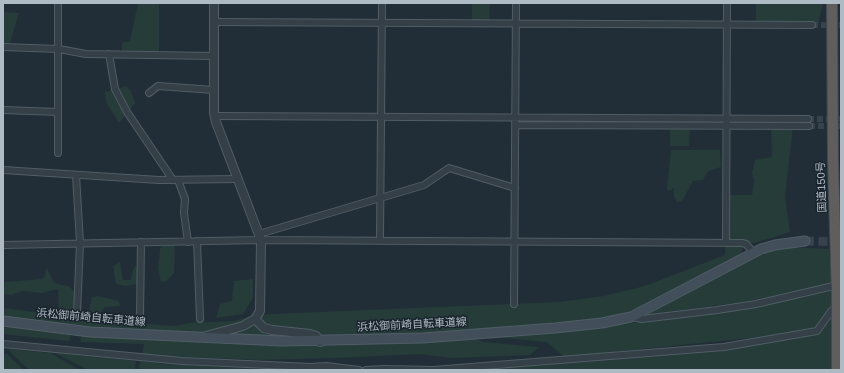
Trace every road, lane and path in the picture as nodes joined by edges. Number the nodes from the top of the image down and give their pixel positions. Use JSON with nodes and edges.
{"nodes":[{"id":1,"x":58,"y":3,"type":"edge"},
{"id":2,"x":214,"y":3,"type":"edge"},
{"id":3,"x":382,"y":3,"type":"edge"},
{"id":4,"x":516,"y":3,"type":"edge"},
{"id":5,"x":727,"y":3,"type":"edge"},
{"id":6,"x":832,"y":3,"type":"edge"},
{"id":7,"x":214,"y":22,"type":"junction"},
{"id":8,"x":382,"y":22,"type":"junction"},
{"id":9,"x":516,"y":24,"type":"junction"},
{"id":10,"x":727,"y":25,"type":"junction"},
{"id":11,"x":812,"y":25,"type":"tunnel mouth"},
{"id":12,"x":3,"y":47,"type":"edge"},
{"id":13,"x":58,"y":49,"type":"junction"},
{"id":14,"x":109,"y":54,"type":"junction"},
{"id":15,"x":214,"y":56,"type":"junction"},
{"id":16,"x":214,"y":90,"type":"junction"},
{"id":17,"x":149,"y":93,"type":"dead end"},
{"id":18,"x":3,"y":110,"type":"edge"},
{"id":19,"x":58,"y":112,"type":"junction"},
{"id":20,"x":215,"y":116,"type":"junction"},
{"id":21,"x":381,"y":117,"type":"junction"},
{"id":22,"x":516,"y":117,"type":"junction"},
{"id":23,"x":727,"y":119,"type":"junction"},
{"id":24,"x":516,"y":125,"type":"junction"},
{"id":25,"x":727,"y":126,"type":"junction"},
{"id":26,"x":58,"y":153,"type":"dead end"},
{"id":27,"x":3,"y":170,"type":"edge"},
{"id":28,"x":76,"y":175,"type":"junction"},
{"id":29,"x":237,"y":179,"type":"junction"},
{"id":30,"x":176,"y":180,"type":"junction"},
{"id":31,"x":515,"y":188,"type":"junction"},
{"id":32,"x":380,"y":199,"type":"junction"},
{"id":33,"x":260,"y":237,"type":"junction"},
{"id":34,"x":380,"y":240,"type":"junction"},
{"id":35,"x":515,"y":241,"type":"junction"},
{"id":36,"x":805,"y":241,"type":"tunnel mouth"},
{"id":37,"x":141,"y":242,"type":"junction"},
{"id":38,"x":188,"y":242,"type":"junction"},
{"id":39,"x":197,"y":242,"type":"junction"},
{"id":40,"x":726,"y":243,"type":"junction"},
{"id":41,"x":80,"y":244,"type":"junction"},
{"id":42,"x":3,"y":245,"type":"edge"},
{"id":43,"x":753,"y":252,"type":"junction"},
{"id":44,"x":839,"y":285,"type":"edge"},
{"id":45,"x":514,"y":304,"type":"dead end"},
{"id":46,"x":841,"y":309,"type":"edge"},
{"id":47,"x":77,"y":313,"type":"dead end"},
{"id":48,"x":631,"y":317,"type":"junction"},
{"id":49,"x":140,"y":318,"type":"dead end"},
{"id":50,"x":200,"y":319,"type":"dead end"},
{"id":51,"x":255,"y":319,"type":"junction"},
{"id":52,"x":3,"y":321,"type":"edge"},
{"id":53,"x":200,"y":338,"type":"junction"},
{"id":54,"x":320,"y":342,"type":"junction"},
{"id":55,"x":3,"y":344,"type":"edge"},
{"id":56,"x":359,"y":370,"type":"edge"},
{"id":57,"x":366,"y":370,"type":"edge"},
{"id":58,"x":837,"y":370,"type":"edge"}],
"edges":[{"from":1,"to":13,"type":"street"},
{"from":2,"to":7,"type":"street"},
{"from":3,"to":8,"type":"street"},
{"from":4,"to":9,"type":"street"},
{"from":5,"to":10,"type":"street"},
{"from":6,"to":44,"type":"highway","name":"国道150号"},
{"from":7,"to":8,"type":"street"},
{"from":7,"to":15,"type":"street"},
{"from":8,"to":9,"type":"street"},
{"from":8,"to":21,"type":"street"},
{"from":9,"to":10,"type":"street"},
{"from":9,"to":22,"type":"street"},
{"from":10,"to":11,"type":"street"},
{"from":10,"to":23,"type":"street"},
{"from":12,"to":13,"type":"street"},
{"from":13,"to":14,"type":"street"},
{"from":13,"to":19,"type":"street"},
{"from":14,"to":15,"type":"street"},
{"from":14,"to":30,"type":"street"},
{"from":15,"to":16,"type":"street"},
{"from":16,"to":17,"type":"street"},
{"from":16,"to":20,"type":"street"},
{"from":18,"to":19,"type":"street"},
{"from":19,"to":26,"type":"street"},
{"from":20,"to":21,"type":"street"},
{"from":20,"to":29,"type":"street"},
{"from":21,"to":22,"type":"street"},
{"from":21,"to":32,"type":"street"},
{"from":22,"to":23,"type":"street"},
{"from":22,"to":24,"type":"street"},
{"from":23,"to":25,"type":"street"},
{"from":23,"to":25,"type":"street"},
{"from":24,"to":25,"type":"street"},
{"from":24,"to":31,"type":"street"},
{"from":25,"to":40,"type":"street"},
{"from":27,"to":28,"type":"street"},
{"from":28,"to":30,"type":"street"},
{"from":28,"to":41,"type":"street"},
{"from":29,"to":30,"type":"street"},
{"from":29,"to":33,"type":"street"},
{"from":30,"to":38,"type":"street"},
{"from":31,"to":32,"type":"street"},
{"from":31,"to":35,"type":"street"},
{"from":32,"to":33,"type":"street"},
{"from":32,"to":34,"type":"street"},
{"from":33,"to":34,"type":"street"},
{"from":33,"to":39,"type":"street"},
{"from":33,"to":51,"type":"street"},
{"from":34,"to":35,"type":"street"},
{"from":35,"to":40,"type":"street"},
{"from":35,"to":45,"type":"street"},
{"from":36,"to":43,"type":"main road","name":"浜松御前崎自転車道線"},
{"from":37,"to":38,"type":"street"},
{"from":37,"to":41,"type":"street"},
{"from":37,"to":49,"type":"street"},
{"from":38,"to":39,"type":"street"},
{"from":39,"to":50,"type":"street"},
{"from":40,"to":43,"type":"street"},
{"from":41,"to":42,"type":"street"},
{"from":41,"to":47,"type":"street"},
{"from":43,"to":48,"type":"main road","name":"浜松御前崎自転車道線"},
{"from":44,"to":48,"type":"street"},
{"from":44,"to":58,"type":"highway","name":"国道150号","bridge":true},
{"from":46,"to":57,"type":"street"},
{"from":48,"to":54,"type":"main road","name":"浜松御前崎自転車道線"},
{"from":51,"to":53,"type":"street"},
{"from":51,"to":54,"type":"street"},
{"from":52,"to":53,"type":"main road","name":"浜松御前崎自転車道線"},
{"from":53,"to":54,"type":"main road","name":"浜松御前崎自転車道線"},
{"from":55,"to":56,"type":"street"}]}
